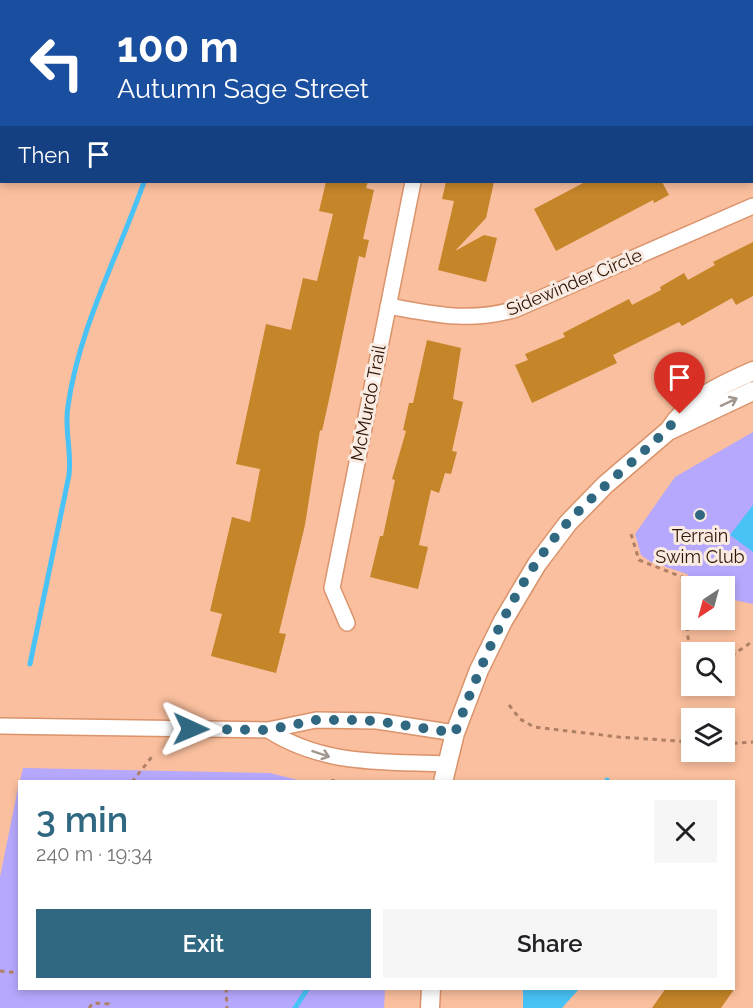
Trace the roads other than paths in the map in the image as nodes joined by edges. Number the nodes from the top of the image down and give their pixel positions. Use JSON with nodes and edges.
{"nodes":[{"id":1,"x":413,"y":183,"type":"edge"},
{"id":2,"x":753,"y":206,"type":"edge"},
{"id":3,"x":388,"y":306,"type":"junction"},
{"id":4,"x":753,"y":371,"type":"edge"},
{"id":5,"x":753,"y":392,"type":"edge"},
{"id":6,"x":668,"y":431,"type":"junction"},
{"id":7,"x":346,"y":623,"type":"dead end"},
{"id":8,"x":0,"y":726,"type":"edge"},
{"id":9,"x":268,"y":730,"type":"junction"},
{"id":10,"x":455,"y":733,"type":"junction"},
{"id":11,"x":444,"y":773,"type":"edge"},
{"id":12,"x":431,"y":990,"type":"edge"},
{"id":13,"x":430,"y":1008,"type":"edge"}],
"edges":[{"from":1,"to":3,"type":"street","name":"McMurdo Trail"},
{"from":2,"to":3,"type":"street","name":"Sidewinder Circle"},
{"from":3,"to":7,"type":"street","name":"McMurdo Trail"},
{"from":4,"to":6,"type":"street"},
{"from":6,"to":5,"type":"street","one_way":true},
{"from":6,"to":10,"type":"street"},
{"from":8,"to":9,"type":"street"},
{"from":9,"to":10,"type":"street"},
{"from":9,"to":11,"type":"street","one_way":true},
{"from":10,"to":11,"type":"street"},
{"from":12,"to":13,"type":"street"}]}
